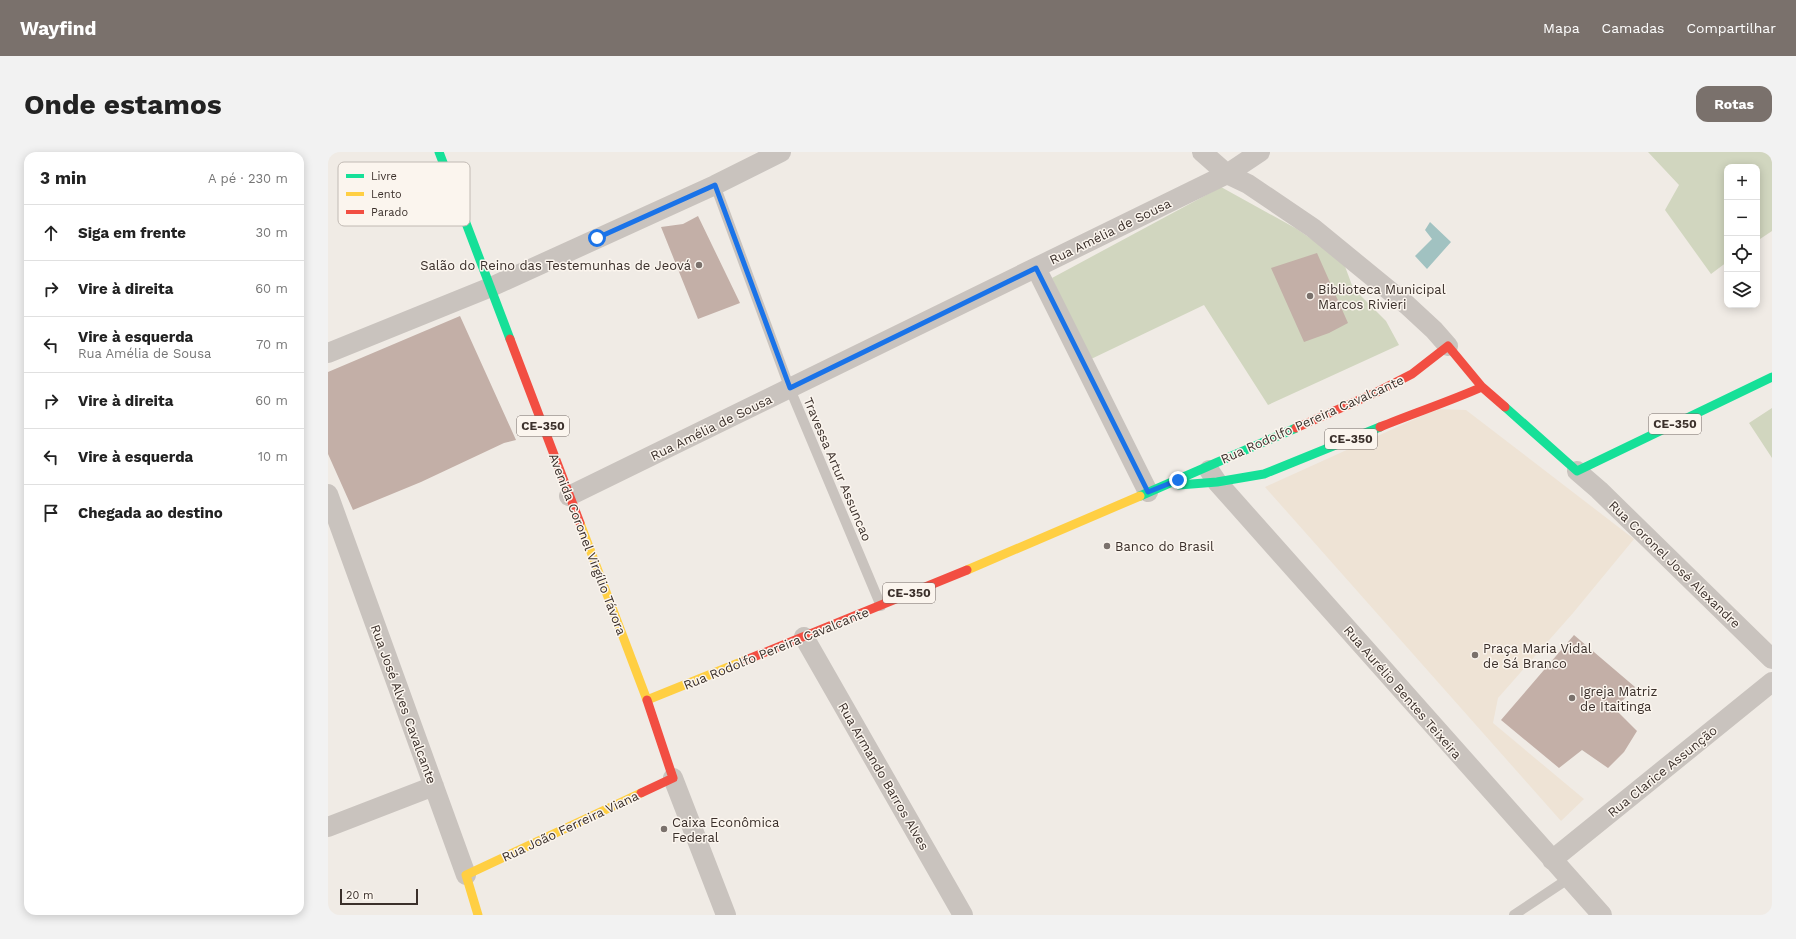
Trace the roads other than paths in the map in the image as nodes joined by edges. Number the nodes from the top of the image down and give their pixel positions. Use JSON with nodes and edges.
{"nodes":[{"id":1,"x":439,"y":152,"type":"edge"},
{"id":2,"x":781,"y":152,"type":"edge"},
{"id":3,"x":1202,"y":152,"type":"edge"},
{"id":4,"x":1260,"y":152,"type":"edge"},
{"id":5,"x":443,"y":162,"type":"edge"},
{"id":6,"x":1227,"y":174,"type":"junction"},
{"id":7,"x":715,"y":185,"type":"junction"},
{"id":8,"x":468,"y":226,"type":"edge"},
{"id":9,"x":1036,"y":268,"type":"junction"},
{"id":10,"x":491,"y":287,"type":"junction"},
{"id":11,"x":1448,"y":346,"type":"junction"},
{"id":12,"x":328,"y":353,"type":"edge"},
{"id":13,"x":1772,"y":377,"type":"edge"},
{"id":14,"x":1482,"y":387,"type":"junction"},
{"id":15,"x":790,"y":388,"type":"junction"},
{"id":16,"x":1577,"y":471,"type":"junction"},
{"id":17,"x":1212,"y":474,"type":"junction"},
{"id":18,"x":1171,"y":483,"type":"junction"},
{"id":19,"x":1148,"y":492,"type":"junction"},
{"id":20,"x":328,"y":494,"type":"edge"},
{"id":21,"x":569,"y":496,"type":"junction"},
{"id":22,"x":881,"y":606,"type":"junction"},
{"id":23,"x":804,"y":637,"type":"junction"},
{"id":24,"x":1772,"y":658,"type":"edge"},
{"id":25,"x":1772,"y":682,"type":"edge"},
{"id":26,"x":647,"y":700,"type":"junction"},
{"id":27,"x":673,"y":778,"type":"junction"},
{"id":28,"x":434,"y":786,"type":"junction"},
{"id":29,"x":328,"y":827,"type":"edge"},
{"id":30,"x":1552,"y":860,"type":"junction"},
{"id":31,"x":466,"y":875,"type":"junction"},
{"id":32,"x":1568,"y":878,"type":"junction"},
{"id":33,"x":478,"y":915,"type":"edge"},
{"id":34,"x":726,"y":915,"type":"edge"},
{"id":35,"x":963,"y":915,"type":"edge"},
{"id":36,"x":1514,"y":915,"type":"edge"},
{"id":37,"x":1602,"y":915,"type":"edge"}],
"edges":[{"from":1,"to":5,"type":"main road","name":"Avenida Coronel Virgílio Távora","number":"CE-350"},
{"from":2,"to":7,"type":"street"},
{"from":3,"to":6,"type":"street"},
{"from":4,"to":6,"type":"street","name":"Rua Amélia de Sousa"},
{"from":6,"to":9,"type":"street","name":"Rua Amélia de Sousa"},
{"from":6,"to":11,"type":"street"},
{"from":7,"to":10,"type":"street"},
{"from":7,"to":15,"type":"lane","name":"Travessa Artur Assuncao"},
{"from":8,"to":10,"type":"main road","name":"Avenida Coronel Virgílio Távora","number":"CE-350"},
{"from":9,"to":15,"type":"street","name":"Rua Amélia de Sousa"},
{"from":9,"to":19,"type":"street"},
{"from":10,"to":12,"type":"street"},
{"from":10,"to":21,"type":"main road","name":"Avenida Coronel Virgílio Távora","number":"CE-350"},
{"from":11,"to":14,"type":"main road"},
{"from":11,"to":17,"type":"main road","name":"Rua Rodolfo Pereira Cavalcante","number":"CE-350"},
{"from":13,"to":16,"type":"main road","number":"CE-350"},
{"from":14,"to":16,"type":"main road"},
{"from":14,"to":17,"type":"main road","name":"Rua Rodolfo Pereira Cavalcante","number":"CE-350"},
{"from":15,"to":21,"type":"street","name":"Rua Amélia de Sousa"},
{"from":15,"to":22,"type":"lane","name":"Travessa Artur Assuncao"},
{"from":16,"to":24,"type":"street","name":"Rua Coronel José Alexandre"},
{"from":17,"to":18,"type":"main road","name":"Rua Rodolfo Pereira Cavalcante"},
{"from":17,"to":18,"type":"main road","name":"Rua Rodolfo Pereira Cavalcante"},
{"from":17,"to":30,"type":"street","name":"Rua Aurélio Bentes Teixeira"},
{"from":18,"to":19,"type":"main road","name":"Rua Rodolfo Pereira Cavalcante","number":"CE-350"},
{"from":19,"to":22,"type":"main road","name":"Rua Rodolfo Pereira Cavalcante","number":"CE-350"},
{"from":20,"to":28,"type":"street","name":"Rua José Alves Cavalcante"},
{"from":21,"to":26,"type":"main road","name":"Avenida Coronel Virgílio Távora","number":"CE-350"},
{"from":22,"to":23,"type":"main road","name":"Rua Rodolfo Pereira Cavalcante","number":"CE-350"},
{"from":23,"to":26,"type":"main road","name":"Rua Rodolfo Pereira Cavalcante","number":"CE-350"},
{"from":23,"to":35,"type":"street","name":"Rua Armando Barros Alves"},
{"from":25,"to":30,"type":"street","name":"Rua Clarice Assunção"},
{"from":26,"to":27,"type":"main road","name":"Avenida Coronel Virgílio Távora"},
{"from":27,"to":31,"type":"main road","name":"Rua João Ferreira Viana"},
{"from":27,"to":34,"type":"street","name":"Avenida Coronel Virgílio Távora"},
{"from":28,"to":29,"type":"street"},
{"from":28,"to":31,"type":"street","name":"Rua José Alves Cavalcante"},
{"from":30,"to":32,"type":"street","name":"Rua Aurélio Bentes Teixeira"},
{"from":31,"to":33,"type":"main road","name":"Rua José Alves Cavalcante"},
{"from":32,"to":36,"type":"lane"},
{"from":32,"to":37,"type":"street","name":"Rua Aurélio Bentes Teixeira"}]}
